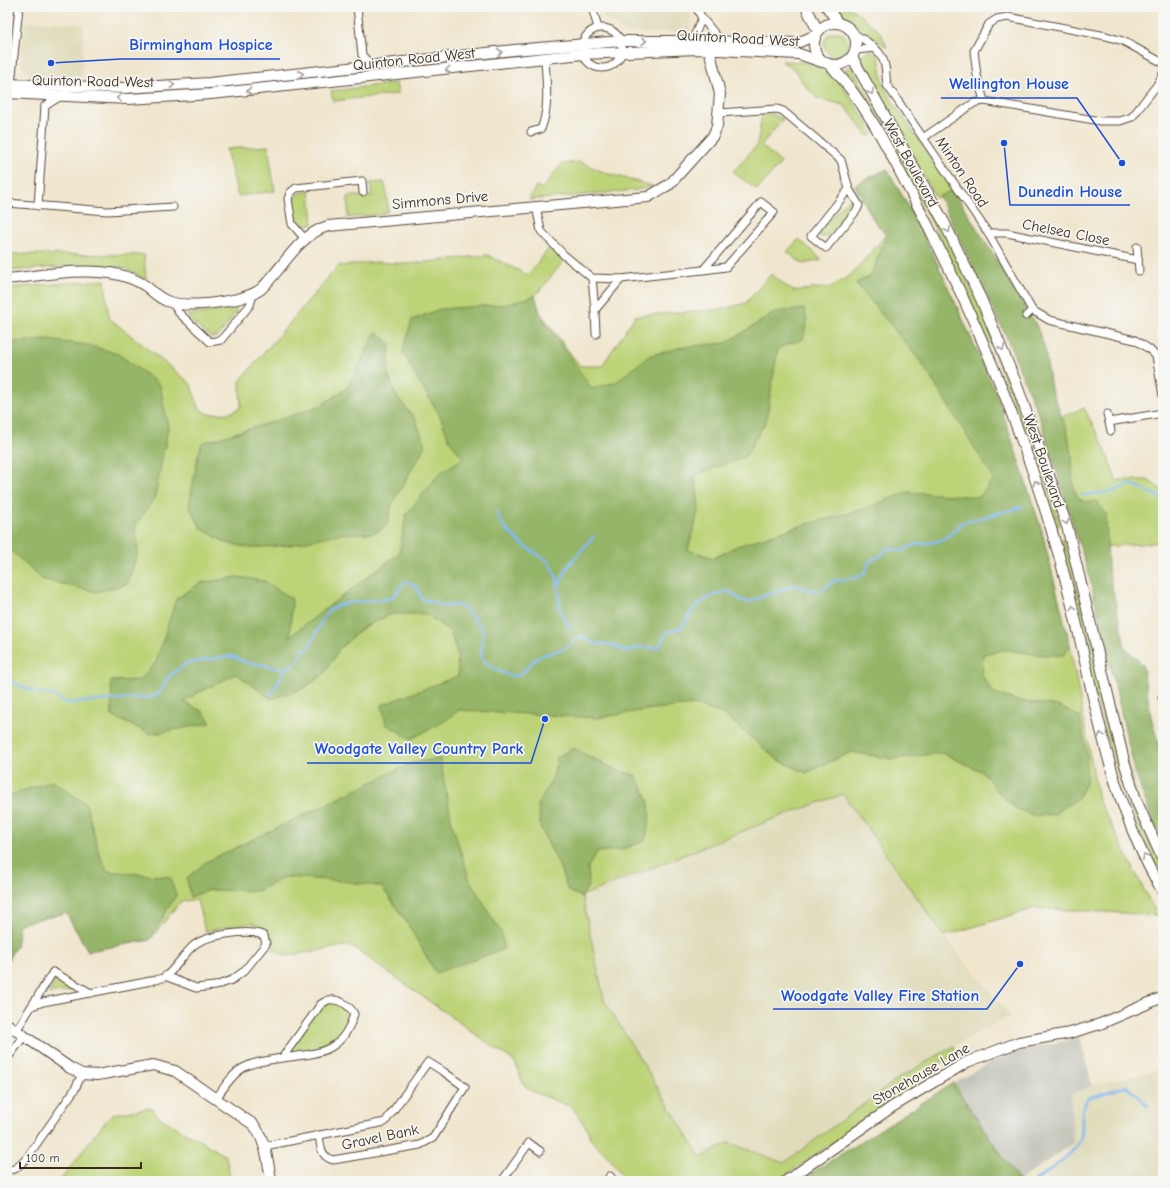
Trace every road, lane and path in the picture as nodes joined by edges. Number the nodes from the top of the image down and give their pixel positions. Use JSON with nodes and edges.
{"nodes":[{"id":1,"x":19,"y":7,"type":"edge"},
{"id":2,"x":357,"y":7,"type":"edge"},
{"id":3,"x":592,"y":7,"type":"edge"},
{"id":4,"x":696,"y":7,"type":"edge"},
{"id":5,"x":806,"y":7,"type":"edge"},
{"id":6,"x":827,"y":7,"type":"edge"},
{"id":7,"x":702,"y":18,"type":"junction"},
{"id":8,"x":838,"y":23,"type":"junction"},
{"id":9,"x":598,"y":28,"type":"junction"},
{"id":10,"x":853,"y":33,"type":"junction"},
{"id":11,"x":816,"y":34,"type":"junction"},
{"id":12,"x":692,"y":40,"type":"junction"},
{"id":13,"x":722,"y":41,"type":"junction"},
{"id":14,"x":621,"y":46,"type":"junction"},
{"id":15,"x":710,"y":46,"type":"junction"},
{"id":16,"x":875,"y":48,"type":"junction"},
{"id":17,"x":582,"y":49,"type":"junction"},
{"id":18,"x":854,"y":54,"type":"junction"},
{"id":19,"x":362,"y":55,"type":"junction"},
{"id":20,"x":545,"y":59,"type":"junction"},
{"id":21,"x":827,"y":64,"type":"junction"},
{"id":22,"x":1163,"y":64,"type":"edge"},
{"id":23,"x":374,"y":67,"type":"junction"},
{"id":24,"x":352,"y":69,"type":"junction"},
{"id":25,"x":1163,"y":74,"type":"edge"},
{"id":26,"x":375,"y":78,"type":"junction"},
{"id":27,"x":353,"y":80,"type":"junction"},
{"id":28,"x":46,"y":86,"type":"junction"},
{"id":29,"x":8,"y":87,"type":"edge"},
{"id":30,"x":33,"y":95,"type":"junction"},
{"id":31,"x":62,"y":96,"type":"junction"},
{"id":32,"x":984,"y":101,"type":"junction"},
{"id":33,"x":45,"y":106,"type":"junction"},
{"id":34,"x":719,"y":113,"type":"junction"},
{"id":35,"x":531,"y":132,"type":"dead end"},
{"id":36,"x":923,"y":138,"type":"junction"},
{"id":37,"x":848,"y":189,"type":"junction"},
{"id":38,"x":363,"y":192,"type":"dead end"},
{"id":39,"x":7,"y":204,"type":"edge"},
{"id":40,"x":38,"y":206,"type":"junction"},
{"id":41,"x":536,"y":206,"type":"junction"},
{"id":42,"x":173,"y":208,"type":"dead end"},
{"id":43,"x":988,"y":234,"type":"junction"},
{"id":44,"x":305,"y":239,"type":"junction"},
{"id":45,"x":1137,"y":247,"type":"dead end"},
{"id":46,"x":1138,"y":260,"type":"junction"},
{"id":47,"x":703,"y":270,"type":"junction"},
{"id":48,"x":1139,"y":271,"type":"dead end"},
{"id":49,"x":592,"y":278,"type":"junction"},
{"id":50,"x":7,"y":279,"type":"edge"},
{"id":51,"x":621,"y":279,"type":"junction"},
{"id":52,"x":253,"y":295,"type":"junction"},
{"id":53,"x":173,"y":303,"type":"junction"},
{"id":54,"x":595,"y":310,"type":"junction"},
{"id":55,"x":1032,"y":310,"type":"junction"},
{"id":56,"x":1026,"y":316,"type":"dead end"},
{"id":57,"x":596,"y":334,"type":"dead end"},
{"id":58,"x":1163,"y":396,"type":"edge"},
{"id":59,"x":1163,"y":413,"type":"edge"},
{"id":60,"x":1107,"y":414,"type":"dead end"},
{"id":61,"x":1109,"y":422,"type":"junction"},
{"id":62,"x":1111,"y":431,"type":"dead end"},
{"id":63,"x":1163,"y":860,"type":"edge"},
{"id":64,"x":1163,"y":892,"type":"edge"},
{"id":65,"x":165,"y":976,"type":"junction"},
{"id":66,"x":91,"y":993,"type":"junction"},
{"id":67,"x":1163,"y":993,"type":"edge"},
{"id":68,"x":1159,"y":999,"type":"edge"},
{"id":69,"x":32,"y":1006,"type":"junction"},
{"id":70,"x":7,"y":1024,"type":"edge"},
{"id":71,"x":20,"y":1033,"type":"junction"},
{"id":72,"x":282,"y":1058,"type":"junction"},
{"id":73,"x":7,"y":1059,"type":"edge"},
{"id":74,"x":82,"y":1074,"type":"junction"},
{"id":75,"x":216,"y":1099,"type":"junction"},
{"id":76,"x":318,"y":1135,"type":"junction"},
{"id":77,"x":265,"y":1146,"type":"junction"},
{"id":78,"x":540,"y":1151,"type":"dead end"},
{"id":79,"x":7,"y":1170,"type":"edge"},
{"id":80,"x":271,"y":1181,"type":"edge"},
{"id":81,"x":502,"y":1181,"type":"edge"},
{"id":82,"x":606,"y":1181,"type":"edge"},
{"id":83,"x":614,"y":1181,"type":"edge"},
{"id":84,"x":786,"y":1181,"type":"edge"}],
"edges":[{"from":1,"to":29,"type":"street"},
{"from":2,"to":19,"type":"street"},
{"from":3,"to":9,"type":"street"},
{"from":4,"to":7,"type":"street"},
{"from":5,"to":11,"type":"street"},
{"from":6,"to":8,"type":"street"},
{"from":7,"to":12,"type":"street"},
{"from":7,"to":13,"type":"street"},
{"from":8,"to":10,"type":"street"},
{"from":8,"to":11,"type":"street"},
{"from":9,"to":14,"type":"street"},
{"from":9,"to":17,"type":"street"},
{"from":10,"to":16,"type":"street","name":"Minton Road"},
{"from":10,"to":18,"type":"street"},
{"from":11,"to":13,"type":"street","name":"Quinton Road West"},
{"from":11,"to":21,"type":"street"},
{"from":14,"to":12,"type":"street","name":"Quinton Road West","one_way":true},
{"from":12,"to":15,"type":"street","name":"Quinton Road West"},
{"from":13,"to":15,"type":"street","name":"Quinton Road West"},
{"from":14,"to":15,"type":"street","name":"Quinton Road West"},
{"from":14,"to":17,"type":"street","name":"Quinton Road West"},
{"from":14,"to":17,"type":"street"},
{"from":15,"to":21,"type":"street","name":"Quinton Road West"},
{"from":15,"to":34,"type":"street","name":"Simmons Drive"},
{"from":16,"to":18,"type":"street"},
{"from":16,"to":36,"type":"street","name":"Minton Road"},
{"from":17,"to":20,"type":"street","name":"Quinton Road West"},
{"from":23,"to":17,"type":"street","name":"Quinton Road West","one_way":true},
{"from":18,"to":21,"type":"street"},
{"from":18,"to":63,"type":"street","name":"West Boulevard","one_way":true},
{"from":19,"to":23,"type":"street"},
{"from":19,"to":24,"type":"street"},
{"from":20,"to":26,"type":"street","name":"Quinton Road West","one_way":true},
{"from":20,"to":35,"type":"street"},
{"from":64,"to":21,"type":"street","name":"West Boulevard","one_way":true},
{"from":22,"to":32,"type":"street"},
{"from":23,"to":24,"type":"street","name":"Quinton Road West"},
{"from":23,"to":26,"type":"street"},
{"from":24,"to":27,"type":"street"},
{"from":28,"to":24,"type":"street","name":"Quinton Road West","one_way":true},
{"from":25,"to":32,"type":"street"},
{"from":26,"to":27,"type":"street","name":"Quinton Road West"},
{"from":27,"to":31,"type":"street","name":"Quinton Road West","one_way":true},
{"from":28,"to":29,"type":"street","name":"Quinton Road West"},
{"from":28,"to":31,"type":"street"},
{"from":29,"to":30,"type":"street","name":"Quinton Road West"},
{"from":30,"to":31,"type":"street","name":"Quinton Road West"},
{"from":30,"to":33,"type":"street"},
{"from":31,"to":33,"type":"street"},
{"from":32,"to":36,"type":"street"},
{"from":33,"to":40,"type":"street"},
{"from":34,"to":37,"type":"street"},
{"from":34,"to":41,"type":"street","name":"Simmons Drive"},
{"from":36,"to":43,"type":"street","name":"Minton Road"},
{"from":37,"to":37,"type":"street"},
{"from":38,"to":44,"type":"street"},
{"from":39,"to":40,"type":"street"},
{"from":40,"to":42,"type":"street"},
{"from":41,"to":44,"type":"street","name":"Simmons Drive"},
{"from":41,"to":49,"type":"street"},
{"from":43,"to":46,"type":"street","name":"Chelsea Close"},
{"from":43,"to":55,"type":"street","name":"Minton Road"},
{"from":44,"to":52,"type":"street","name":"Simmons Drive"},
{"from":45,"to":46,"type":"street"},
{"from":46,"to":48,"type":"street"},
{"from":47,"to":47,"type":"street"},
{"from":47,"to":51,"type":"street"},
{"from":49,"to":51,"type":"street"},
{"from":49,"to":54,"type":"street"},
{"from":50,"to":53,"type":"street","name":"Simmons Drive"},
{"from":51,"to":54,"type":"street"},
{"from":52,"to":53,"type":"street","name":"Simmons Drive"},
{"from":52,"to":53,"type":"street","name":"Simmons Drive"},
{"from":54,"to":57,"type":"street"},
{"from":55,"to":56,"type":"street"},
{"from":55,"to":58,"type":"street"},
{"from":59,"to":61,"type":"street"},
{"from":60,"to":61,"type":"street"},
{"from":61,"to":62,"type":"street"},
{"from":65,"to":65,"type":"street"},
{"from":65,"to":66,"type":"street"},
{"from":66,"to":69,"type":"street"},
{"from":66,"to":69,"type":"street"},
{"from":67,"to":68,"type":"street","name":"Stonehouse Lane"},
{"from":68,"to":84,"type":"street","name":"Stonehouse Lane"},
{"from":69,"to":71,"type":"street"},
{"from":70,"to":71,"type":"street"},
{"from":71,"to":73,"type":"street"},
{"from":71,"to":74,"type":"street"},
{"from":72,"to":72,"type":"street"},
{"from":72,"to":75,"type":"street"},
{"from":74,"to":75,"type":"street"},
{"from":74,"to":79,"type":"street"},
{"from":75,"to":77,"type":"street"},
{"from":76,"to":76,"type":"street","name":"Gravel Bank"},
{"from":76,"to":77,"type":"street","name":"Gravel Bank"},
{"from":77,"to":80,"type":"street"},
{"from":78,"to":81,"type":"street"},
{"from":82,"to":83,"type":"street"}]}
